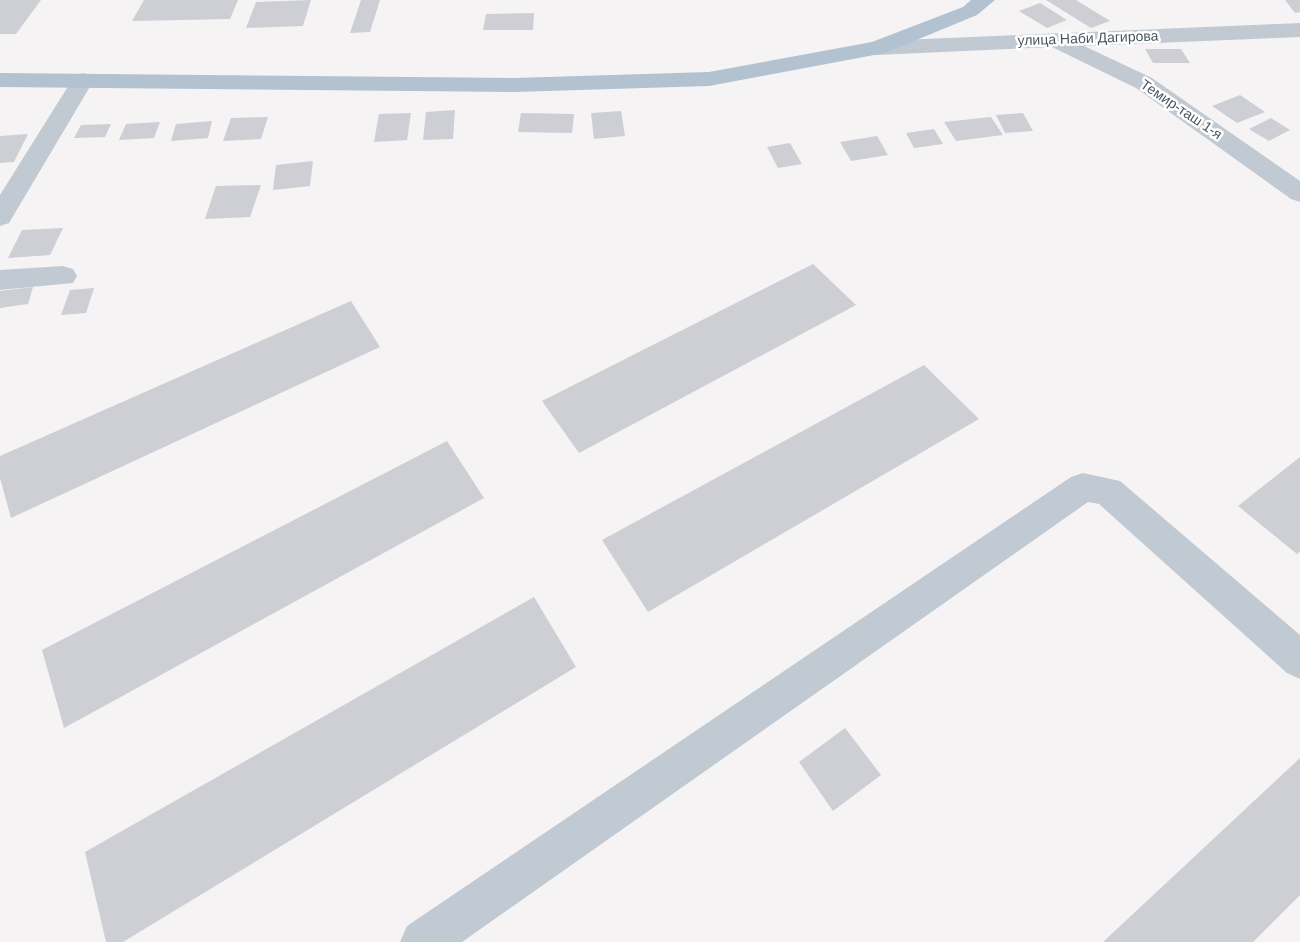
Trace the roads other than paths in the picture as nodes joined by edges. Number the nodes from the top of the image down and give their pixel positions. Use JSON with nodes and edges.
{"nodes":[{"id":1,"x":985,"y":0,"type":"edge"},
{"id":2,"x":1300,"y":30,"type":"edge"},
{"id":3,"x":1054,"y":40,"type":"junction"},
{"id":4,"x":877,"y":48,"type":"junction"},
{"id":5,"x":0,"y":80,"type":"edge"},
{"id":6,"x":83,"y":80,"type":"junction"},
{"id":7,"x":1300,"y":193,"type":"edge"},
{"id":8,"x":0,"y":217,"type":"edge"},
{"id":9,"x":63,"y":276,"type":"dead end"},
{"id":10,"x":0,"y":280,"type":"edge"},
{"id":11,"x":1300,"y":660,"type":"edge"},
{"id":12,"x":423,"y":942,"type":"edge"}],
"edges":[{"from":1,"to":4,"type":"main road"},
{"from":2,"to":3,"type":"street","name":"улица Наби Дагирова"},
{"from":3,"to":4,"type":"street","name":"улица Наби Дагирова"},
{"from":3,"to":7,"type":"street","name":"Темир-таш 1-я"},
{"from":4,"to":6,"type":"main road"},
{"from":5,"to":6,"type":"main road"},
{"from":6,"to":8,"type":"street"},
{"from":9,"to":10,"type":"street"},
{"from":11,"to":12,"type":"street"}]}
